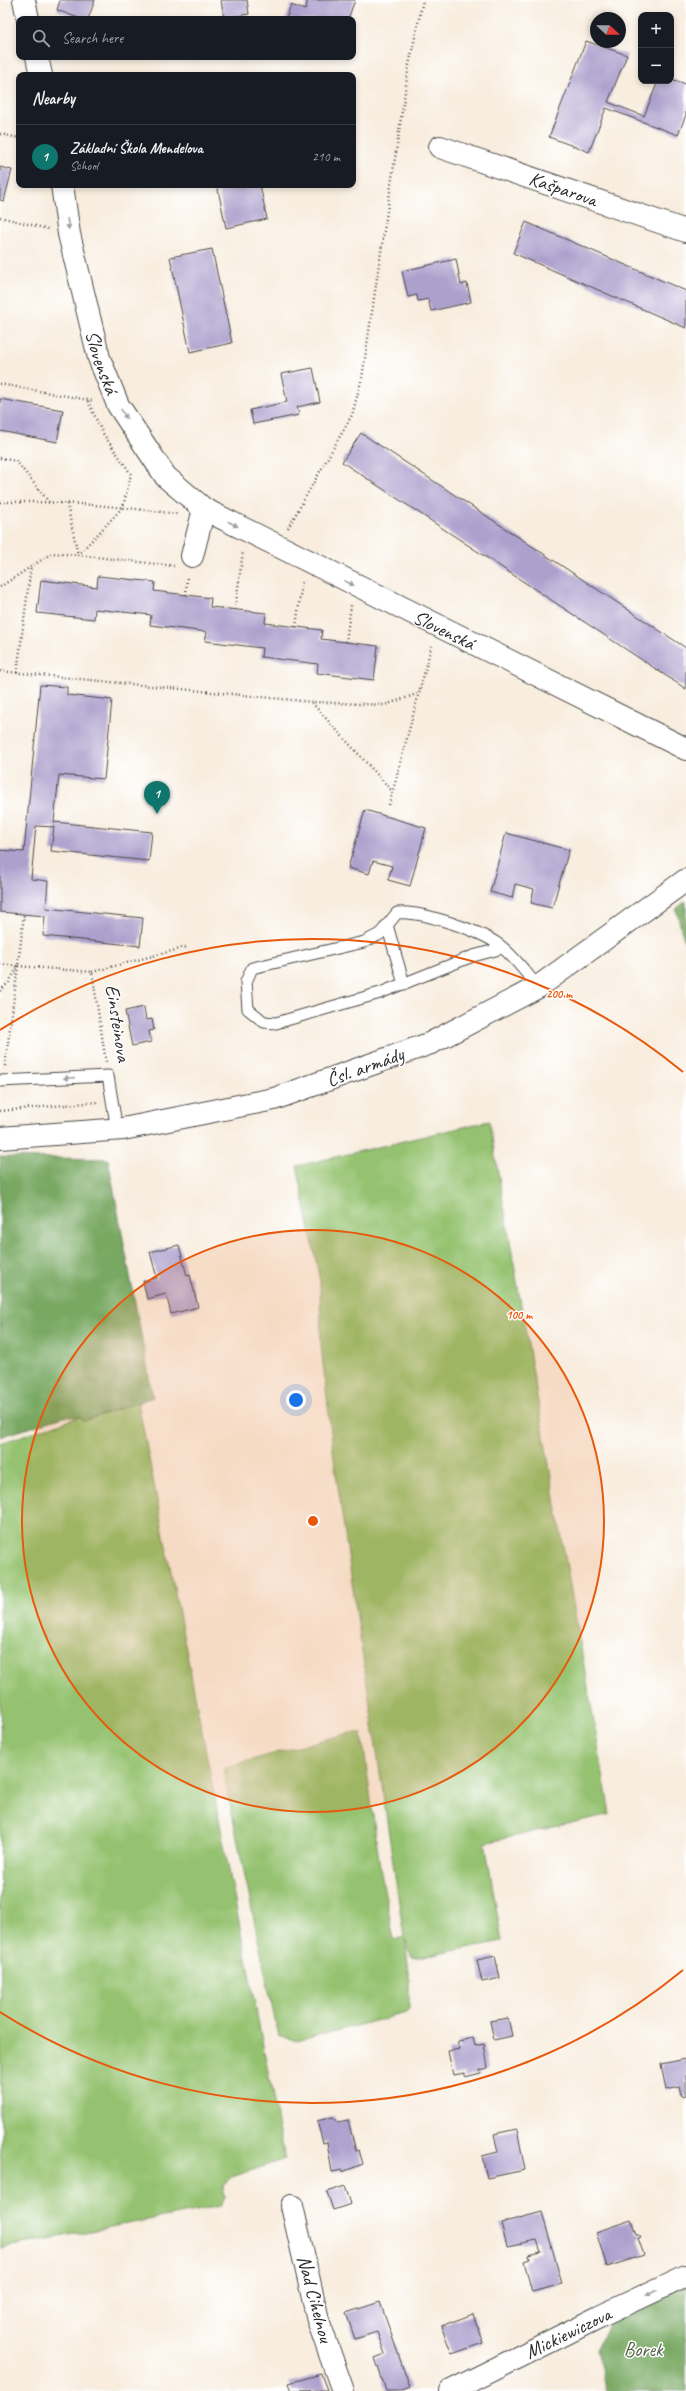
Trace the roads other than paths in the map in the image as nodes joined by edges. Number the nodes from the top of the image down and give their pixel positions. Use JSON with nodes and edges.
{"nodes":[{"id":1,"x":24,"y":0,"type":"edge"},
{"id":2,"x":27,"y":16,"type":"edge"},
{"id":3,"x":38,"y":60,"type":"edge"},
{"id":4,"x":40,"y":72,"type":"edge"},
{"id":5,"x":440,"y":147,"type":"dead end"},
{"id":6,"x":62,"y":188,"type":"edge"},
{"id":7,"x":686,"y":231,"type":"edge"},
{"id":8,"x":203,"y":513,"type":"junction"},
{"id":9,"x":186,"y":561,"type":"road end"},
{"id":10,"x":686,"y":749,"type":"edge"},
{"id":11,"x":686,"y":880,"type":"edge"},
{"id":12,"x":387,"y":925,"type":"junction"},
{"id":13,"x":503,"y":948,"type":"junction"},
{"id":14,"x":404,"y":984,"type":"junction"},
{"id":15,"x":538,"y":987,"type":"junction"},
{"id":16,"x":1,"y":1082,"type":"edge"},
{"id":17,"x":117,"y":1130,"type":"junction"},
{"id":18,"x":0,"y":1138,"type":"edge"},
{"id":19,"x":292,"y":2206,"type":"dead end"},
{"id":20,"x":686,"y":2276,"type":"edge"},
{"id":21,"x":343,"y":2391,"type":"edge"},
{"id":22,"x":451,"y":2391,"type":"edge"}],
"edges":[{"from":1,"to":2,"type":"street"},
{"from":3,"to":4,"type":"street"},
{"from":5,"to":7,"type":"street","name":"Kašparova"},
{"from":6,"to":8,"type":"street","name":"Slovenská","one_way":true},
{"from":8,"to":9,"type":"street"},
{"from":8,"to":10,"type":"street","name":"Slovenská","one_way":true},
{"from":11,"to":15,"type":"street","name":"Čsl. armády"},
{"from":12,"to":13,"type":"lane"},
{"from":12,"to":14,"type":"lane"},
{"from":12,"to":14,"type":"lane"},
{"from":13,"to":14,"type":"lane"},
{"from":13,"to":15,"type":"lane"},
{"from":15,"to":17,"type":"street","name":"Čsl. armády"},
{"from":17,"to":16,"type":"lane","name":"Einsteinova","one_way":true},
{"from":17,"to":18,"type":"street","name":"Čsl. armády"},
{"from":19,"to":21,"type":"street","name":"Nad Cihelnou"},
{"from":20,"to":22,"type":"street","name":"Mickiewiczova","one_way":true}]}
